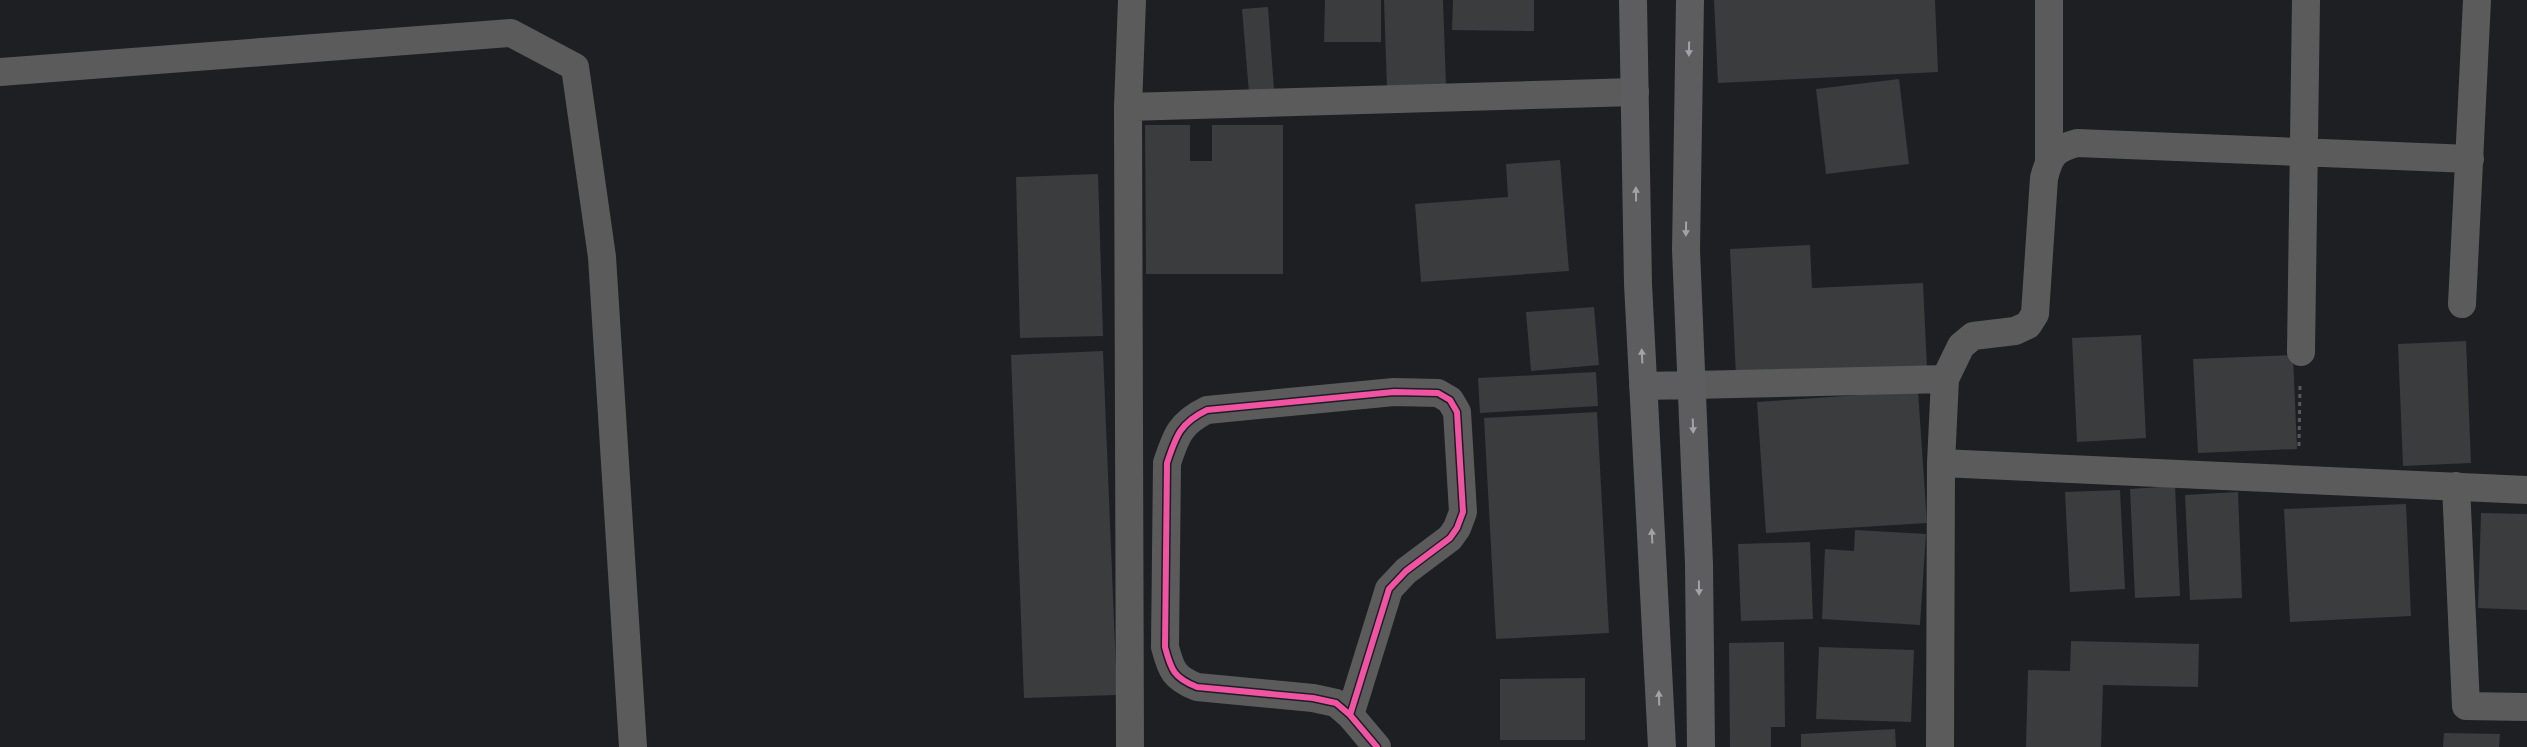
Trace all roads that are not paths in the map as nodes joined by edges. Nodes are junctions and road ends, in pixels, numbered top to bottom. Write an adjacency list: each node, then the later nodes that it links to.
1 (1132, 0): 9 (street)
2 (1633, 0): 8 (main road)
3 (1690, 0): 17 (main road, one-way to 17)
4 (2049, 0): 11 (street)
5 (2306, 0): 10 (street)
6 (2477, 0): 12 (street)
7 (0, 72): 23 (street)
8 (1635, 92): 9 (street); 16 (main road, one-way to 8)
9 (1128, 107): 24 (street)
10 (2305, 152): 11 (street); 12 (street); 14 (street)
11 (2049, 159): 15 (street)
12 (2470, 159): 13 (street)
13 (2462, 304)
14 (2301, 352)
15 (1945, 379): 17 (street); 18 (street)
16 (1643, 386): 17 (main road); 26 (main road, one-way to 16)
17 (1692, 386): 27 (main road, one-way to 27)
18 (1941, 464): 19 (street); 28 (street)
19 (2456, 486): 20 (street); 21 (street)
20 (2527, 490)
21 (2527, 707)
22 (1350, 715): 22 (street); 25 (street)
23 (633, 747)
24 (1130, 747)
25 (1377, 747)
26 (1662, 747)
27 (1701, 747)
28 (1940, 747)

